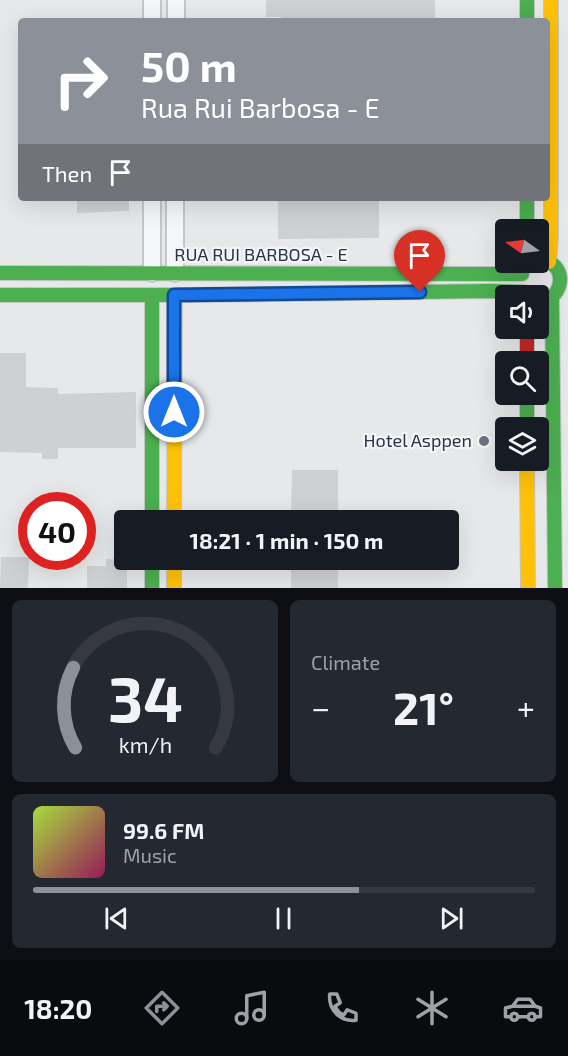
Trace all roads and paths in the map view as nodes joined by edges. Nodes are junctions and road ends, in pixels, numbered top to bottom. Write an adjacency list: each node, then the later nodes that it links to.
1 (152, 0): 5 (street)
2 (176, 0): 6 (street)
3 (527, 0): 7 (street)
4 (551, 0): 8 (street)
5 (152, 18)
6 (176, 18)
7 (527, 18)
8 (550, 50)
9 (550, 168): 14 (street)
10 (152, 201): 18 (street)
11 (175, 201): 19 (street)
12 (527, 201): 13 (street)
13 (527, 219)
14 (549, 239)
15 (495, 265): 19 (street, RUA RUI BARBOSA - E)
16 (549, 265): 20 (street)
17 (0, 273): 18 (street, RUA RUI BARBOSA - E)
18 (152, 273): 19 (street, RUA RUI BARBOSA - E)
19 (175, 273)
20 (564, 274): 25 (street)
21 (495, 292): 24 (street)
22 (0, 295): 23 (street)
23 (152, 295): 24 (street); 27 (street)
24 (174, 295): 28 (street)
25 (554, 296): 34 (street)
26 (527, 471): 33 (street)
27 (152, 510)
28 (174, 510)
29 (152, 570): 31 (street)
30 (174, 570): 32 (street)
31 (152, 588)
32 (174, 588)
33 (528, 588)
34 (555, 588)

